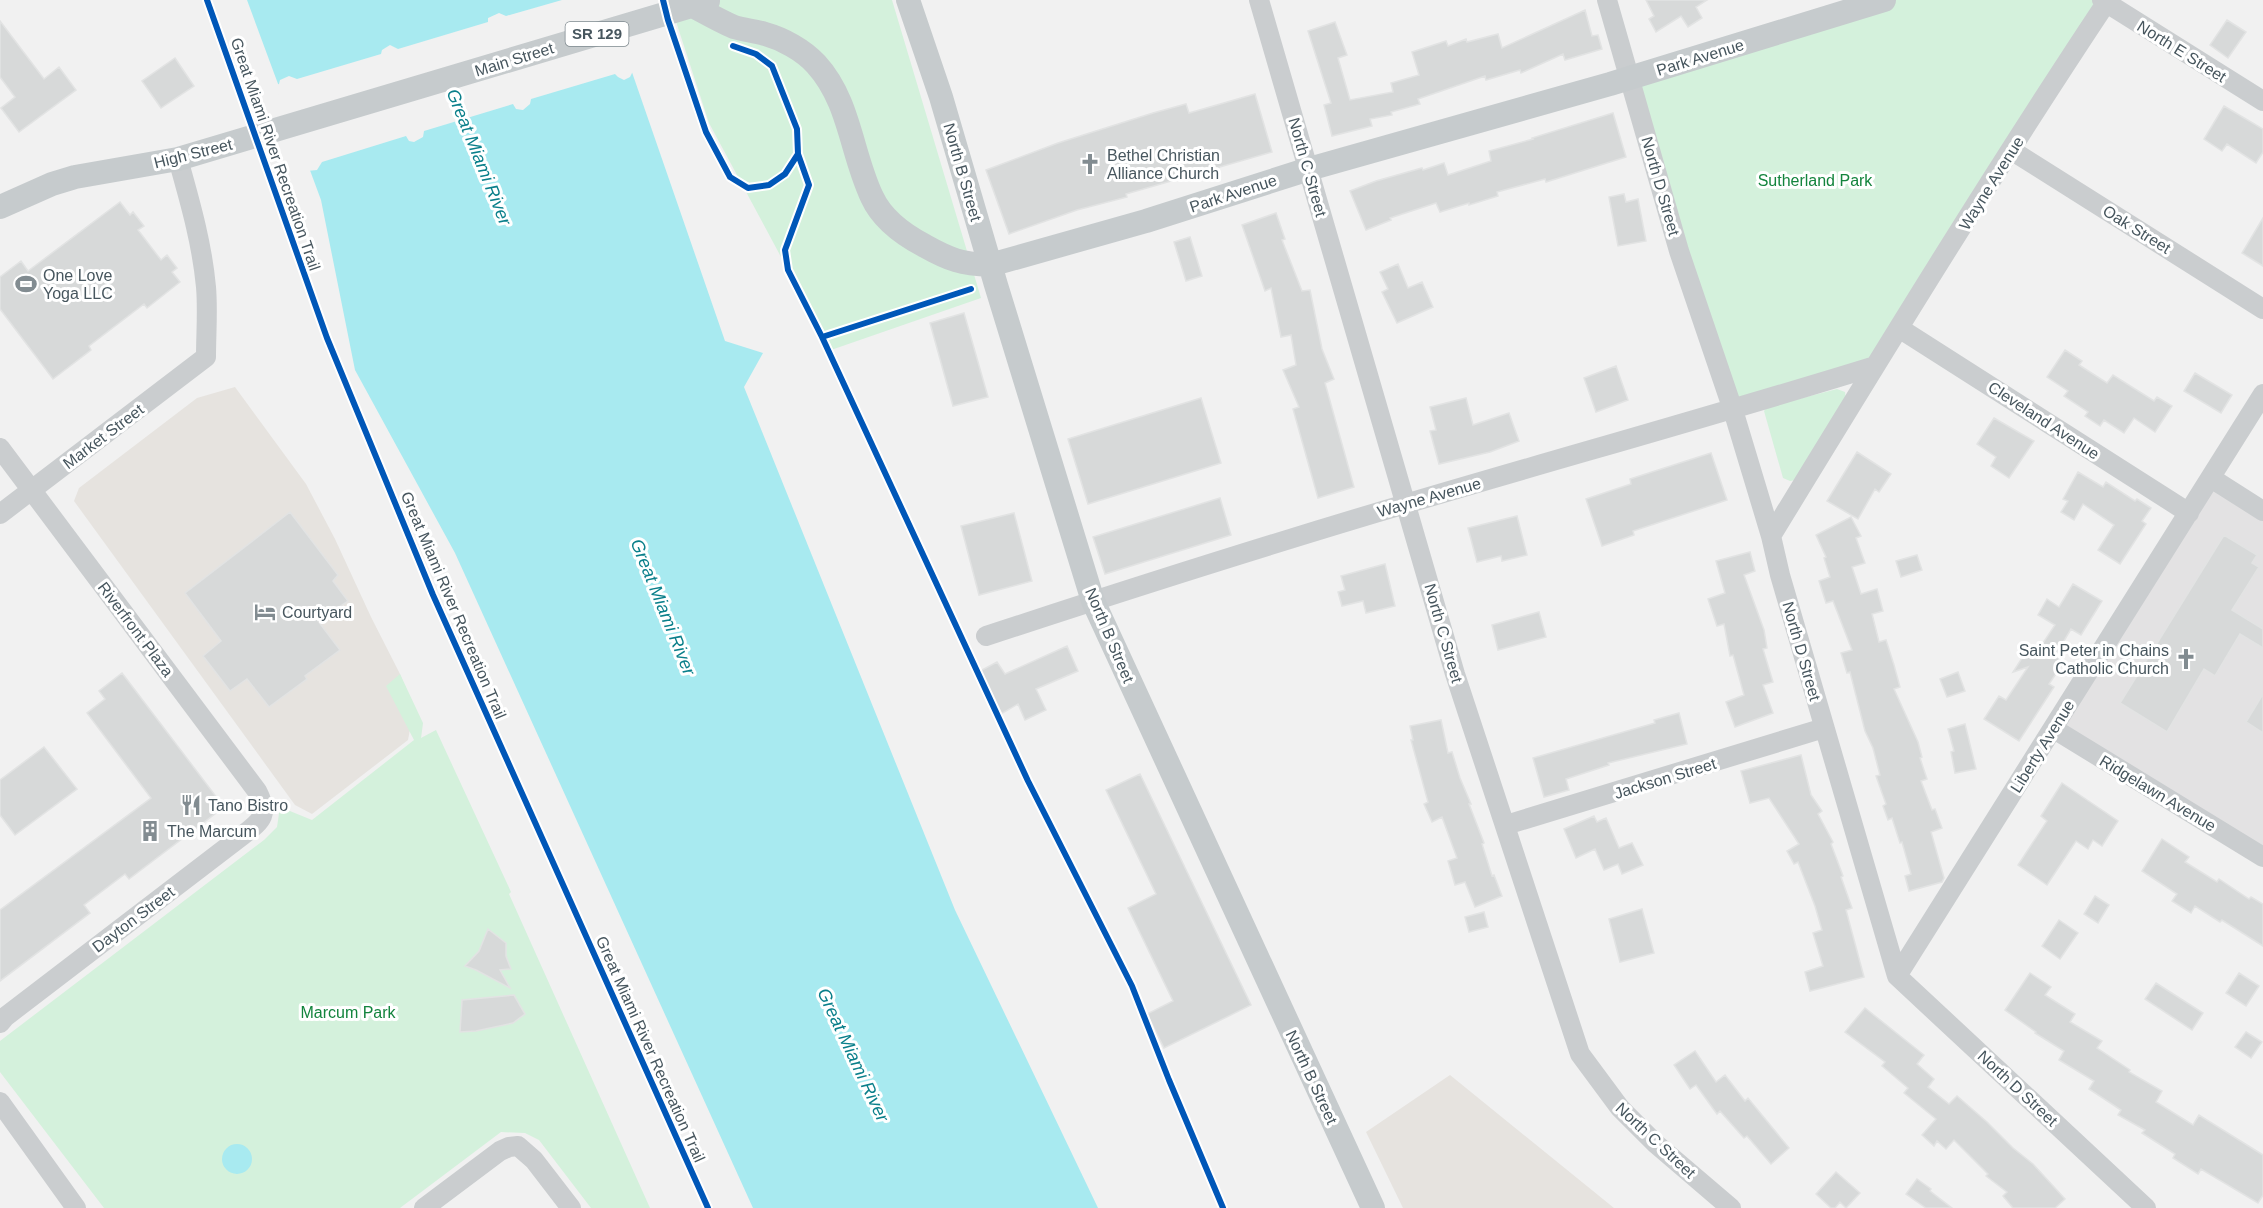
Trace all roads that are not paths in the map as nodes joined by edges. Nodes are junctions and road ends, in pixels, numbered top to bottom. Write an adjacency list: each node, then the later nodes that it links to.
1 (908, 0): 14 (main road, North B Street)
2 (1259, 0): 12 (street, North C Street)
3 (1607, 0): 8 (street, North D Street)
4 (1884, 0): 8 (main road, Park Avenue)
5 (2105, 1): 9 (street, North E Street); 10 (street, Wayne Avenue)
6 (694, 4): 7 (main road, Main Street / SR 129); 14 (main road, Park Avenue)
7 (455, 77): 11 (main road, High Street / SR 129)
8 (1631, 78): 12 (main road, Park Avenue); 19 (street, North D Street)
9 (2263, 101)
10 (2011, 150): 15 (street, Oak Street); 16 (street, Wayne Avenue)
11 (178, 159): 13 (main road, High Street / SR 129); 22 (street, Market Street)
12 (1309, 169): 14 (main road, Park Avenue); 23 (street, North C Street)
13 (0, 207)
14 (990, 265): 28 (main road, North B Street)
15 (2263, 309)
16 (1899, 328): 17 (street, Wayne Avenue); 25 (street, Cleveland Avenue)
17 (1875, 366): 19 (street, Wayne Avenue); 27 (street, Wayne Avenue)
18 (2263, 394): 21 (street, Liberty Avenue)
19 (1733, 410): 23 (street, Wayne Avenue); 27 (street, North D Street)
20 (0, 448): 22 (street, Riverfront Plaza)
21 (2211, 478): 24 (street); 25 (street, Liberty Avenue)
22 (32, 490): 26 (street, Market Street); 32 (street, Riverfront Plaza)
23 (1407, 503): 28 (street, Wayne Avenue); 33 (street, North C Street)
24 (2263, 511)
25 (2189, 513): 31 (street, Liberty Avenue)
26 (0, 514)
27 (1771, 536): 30 (street, North D Street)
28 (1093, 601): 29 (street, Wayne Avenue); 41 (main road, North B Street)
29 (986, 636)
30 (1824, 729): 33 (street, Jackson Street); 35 (street, North D Street)
31 (2054, 729): 34 (street, Ridgelawn Avenue); 35 (street, Liberty Avenue)
32 (264, 814): 36 (street, Dayton Street)
33 (1506, 825): 42 (street, North C Street)
34 (2263, 857)
35 (1897, 976): 43 (street, North D Street)
36 (0, 1023)
37 (0, 1102): 38 (street)
38 (76, 1208)
39 (424, 1208): 40 (street)
40 (571, 1208)
41 (1373, 1208)
42 (1731, 1208)
43 (2146, 1208)

